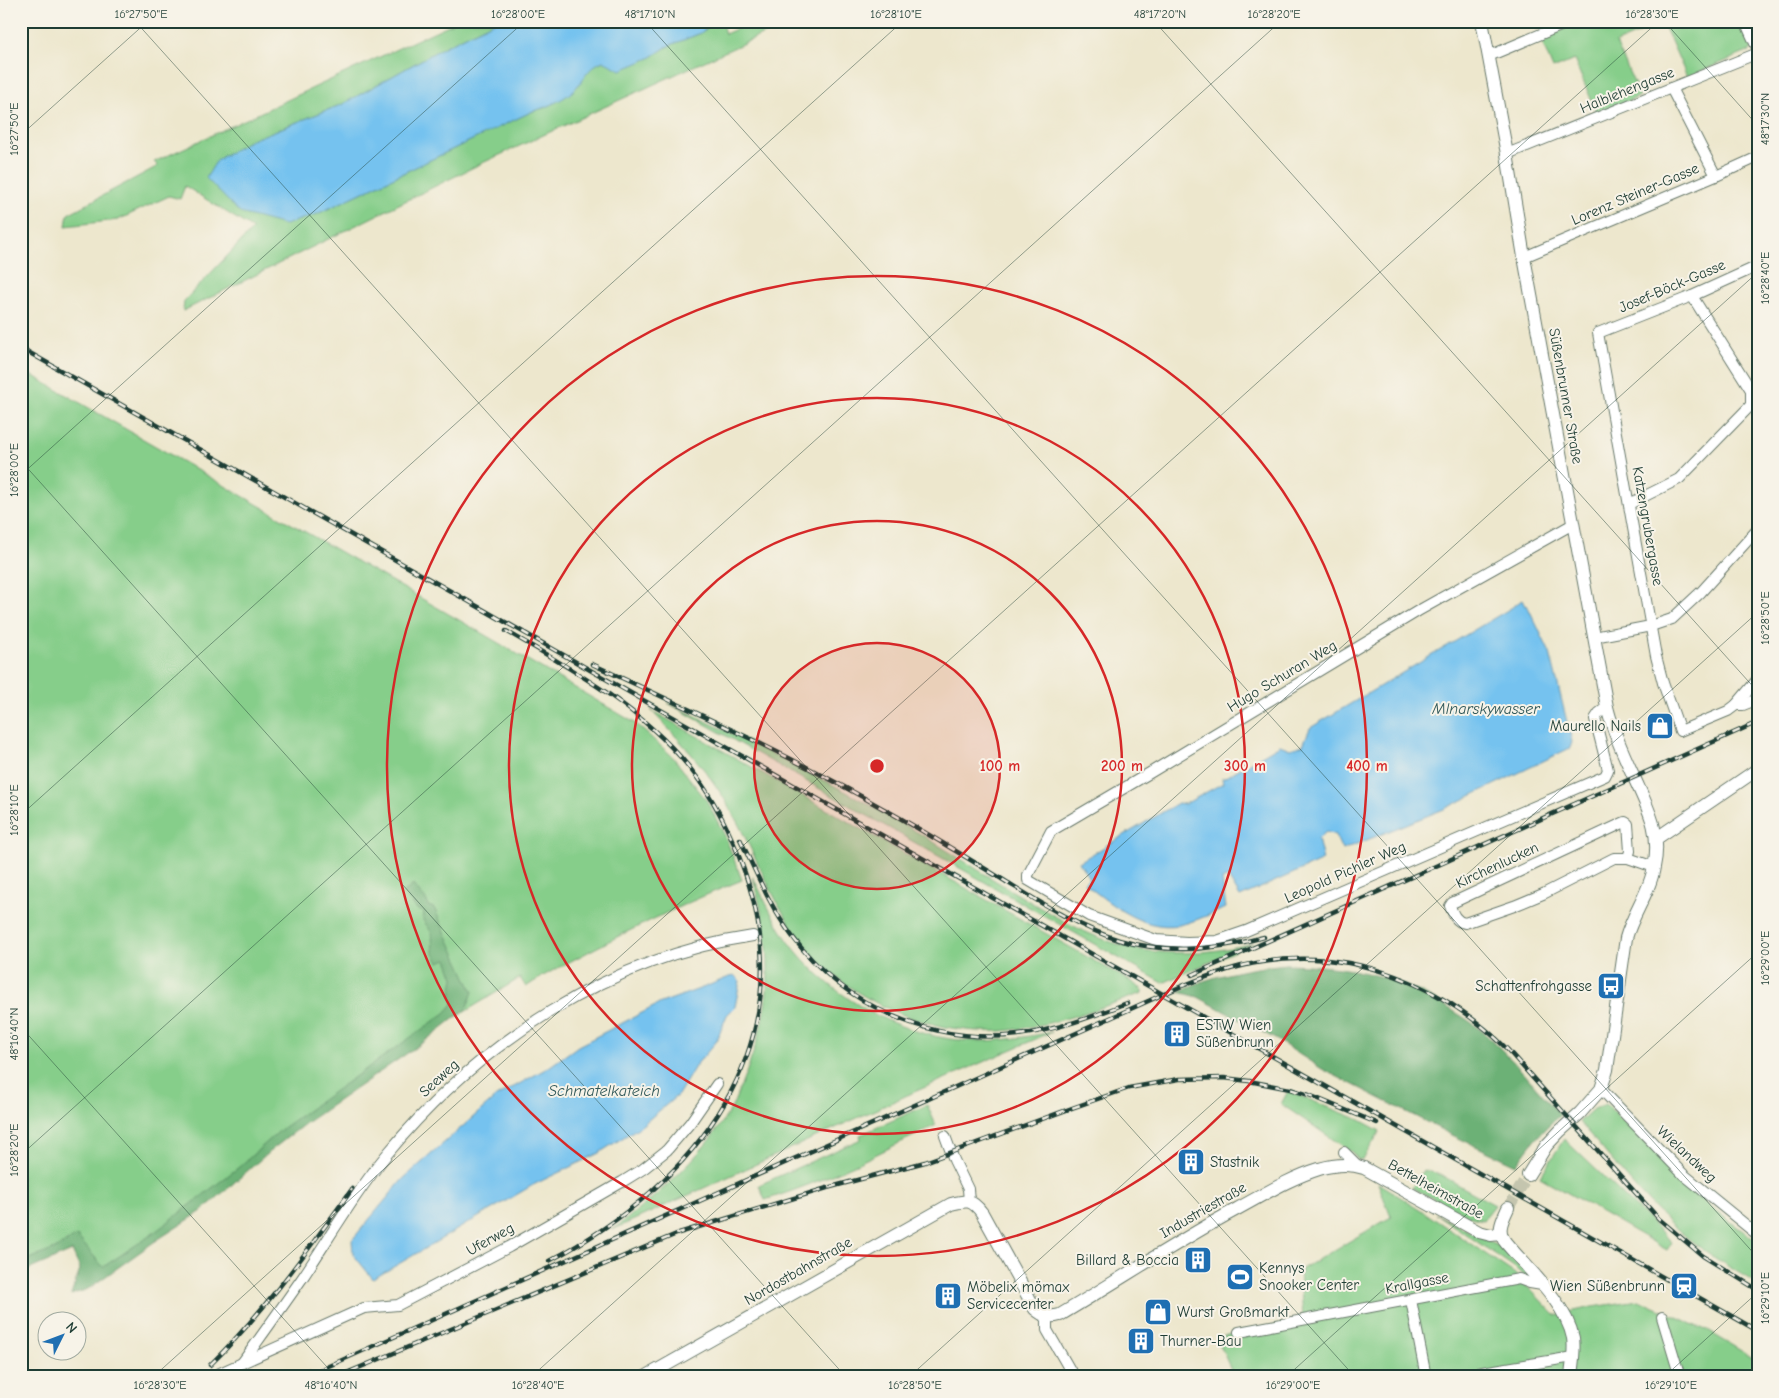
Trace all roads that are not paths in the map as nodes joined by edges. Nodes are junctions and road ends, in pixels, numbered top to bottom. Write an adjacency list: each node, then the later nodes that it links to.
1 (1482, 21): 5 (street, Süßenbrunner Straße)
2 (1572, 21): 5 (street)
3 (1745, 21): 4 (street)
4 (1758, 51): 6 (street, Halblehengasse)
5 (1489, 56): 7 (street, Süßenbrunner Straße)
6 (1671, 88): 7 (street, Halblehengasse); 9 (street)
7 (1507, 154): 10 (street, Süßenbrunner Straße)
8 (1758, 157): 9 (street, Lorenz Steiner-Gasse)
9 (1716, 176): 10 (street, Lorenz Steiner-Gasse)
10 (1524, 257): 15 (street, Süßenbrunner Straße)
11 (1758, 266): 12 (street, Josef-Böck-Gasse)
12 (1692, 296): 13 (street, Josef-Böck-Gasse); 14 (street)
13 (1598, 333): 14 (street, Katzengrubergasse)
14 (1629, 504): 17 (street, Katzengrubergasse)
15 (1573, 524): 18 (street, Süßenbrunner Straße); 27 (street, Hugo Schuran Weg)
16 (1758, 529): 17 (street)
17 (1651, 626): 18 (street); 21 (street, Katzengrubergasse)
18 (1594, 637): 22 (street, Süßenbrunner Straße)
19 (1758, 679): 21 (street)
20 (1758, 700): 21 (street)
21 (1736, 705)
22 (1607, 707): 24 (street, Süßenbrunner Straße); 27 (street, Leopold Pichler Weg)
23 (1758, 769): 24 (street)
24 (1657, 838): 26 (street)
25 (1628, 858): 25 (street, Kirchenlucken); 26 (street, Kirchenlucken)
26 (1654, 867): 30 (street)
27 (1028, 875)
28 (753, 936): 45 (street, Seeweg)
29 (717, 1084): 45 (street, Uferweg)
30 (1601, 1089): 34 (street); 38 (street, Wielandweg)
31 (946, 1136): 35 (street)
32 (1344, 1152): 33 (street)
33 (1358, 1166): 37 (street, Bettelheimstraße); 41 (street, Industriestraße)
34 (1528, 1175)
35 (970, 1201): 41 (street); 48 (street, Nordostbahnstraße)
36 (1508, 1208): 37 (street, Bettelheimstraße)
37 (1500, 1234): 39 (street)
38 (1758, 1235)
39 (1542, 1285): 40 (street, Krallgasse); 44 (street)
40 (1411, 1300): 43 (street, Krallgasse); 50 (street)
41 (1047, 1316): 49 (street)
42 (1662, 1317): 53 (street)
43 (1239, 1332)
44 (1573, 1357): 51 (street); 52 (street)
45 (242, 1363): 47 (street, Uferweg)
46 (1758, 1375): 54 (street)
47 (211, 1377)
48 (645, 1377)
49 (1074, 1377)
50 (1426, 1377)
51 (1452, 1377)
52 (1571, 1377)
53 (1680, 1377)
54 (1750, 1377)

